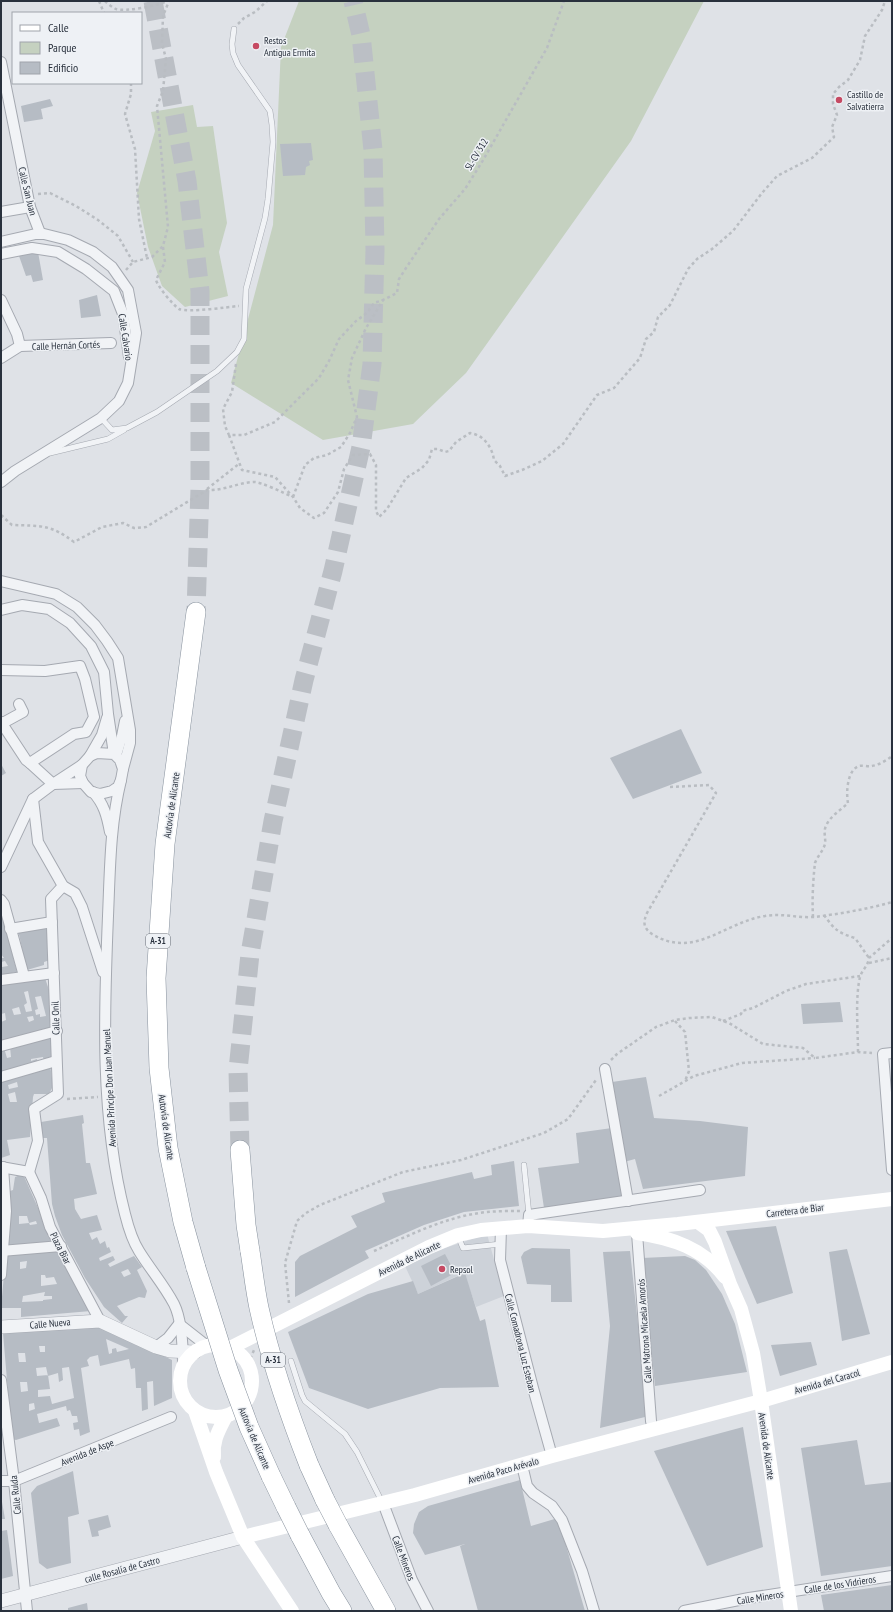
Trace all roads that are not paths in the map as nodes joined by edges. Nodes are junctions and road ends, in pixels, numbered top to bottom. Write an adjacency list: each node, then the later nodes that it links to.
1 (234, 30): 15 (lane)
2 (1, 62): 3 (street, Calle San Juan)
3 (3, 83): 4 (street, Calle San Juan)
4 (30, 207): 5 (street); 6 (street, Calle San Juan)
5 (1, 212)
6 (40, 233): 7 (street); 13 (street)
7 (1, 242)
8 (1, 254): 13 (street, Calle Calvario)
9 (1, 300): 11 (street)
10 (111, 343): 11 (street, Calle Hernán Cortés)
11 (20, 346): 12 (street, Calle Hernán Cortés)
12 (1, 358)
13 (130, 367): 14 (street)
14 (100, 418): 15 (lane); 16 (street)
15 (127, 428): 16 (lane)
16 (41, 455): 17 (street)
17 (1, 482)
18 (1, 581): 23 (street)
19 (1, 610): 24 (street)
20 (196, 612): 101 (highway, Autovía de Alicante / A-31, bridge)
21 (1, 670): 28 (street)
22 (19, 704): 25 (street)
23 (126, 711): 26 (street); 30 (street)
24 (108, 714): 26 (street); 27 (street)
25 (1, 723): 28 (street)
26 (115, 755): 27 (street); 30 (street)
27 (90, 756): 29 (street)
28 (30, 763): 32 (street)
29 (82, 765): 32 (street); 33 (street)
30 (123, 769): 31 (street)
31 (121, 780): 34 (street); 36 (street, Avenida Príncipe Don Juan Manuel)
32 (52, 784): 33 (street); 35 (street)
33 (82, 784): 34 (street)
34 (93, 792): 36 (street, Avenida Príncipe Don Juan Manuel)
35 (33, 799): 37 (street); 38 (street)
36 (112, 837): 44 (street, Avenida Príncipe Don Juan Manuel)
37 (1, 867)
38 (63, 886): 40 (street, Calle Onil); 44 (street)
39 (1, 900): 41 (street)
40 (52, 922): 41 (street); 42 (street, Calle Onil)
41 (10, 929): 43 (street)
42 (54, 973): 43 (street); 46 (street, Calle Onil)
43 (24, 976): 45 (street)
44 (105, 978): 75 (street, Avenida Príncipe Don Juan Manuel)
45 (1, 980)
46 (57, 1031): 47 (street); 49 (street, Calle Onil)
47 (1, 1046)
48 (887, 1054): 55 (street)
49 (56, 1061): 51 (street); 56 (street, Calle Onil)
50 (604, 1069): 59 (street)
51 (1, 1078)
52 (240, 1150): 102 (highway, A-31, bridge)
53 (524, 1165): 61 (lane)
54 (2, 1167): 56 (street); 70 (street)
55 (892, 1170)
56 (29, 1172): 69 (street, Plaza Biar)
57 (700, 1190): 59 (street)
58 (892, 1198): 60 (main road, Carretera de Biar)
59 (628, 1200): 61 (street)
60 (727, 1218): 62 (main road, Carretera de Biar); 67 (main road)
61 (529, 1221): 63 (main road, Avenida de Alicante); 64 (main road, Avenida de Alicante)
62 (698, 1222): 64 (main road, Avenida de Alicante); 67 (main road, Avenida de Alicante); 71 (main road, Avenida de Alicante)
63 (501, 1228): 66 (main road, Avenida de Alicante); 68 (street, Calle Comadrona Luz Esteban)
64 (603, 1231): 65 (main road, Avenida de Alicante)
65 (637, 1233): 71 (main road, Avenida de Alicante); 87 (street, Calle Matrona Micaela Amorós)
66 (458, 1235): 68 (lane); 78 (main road, Avenida de Alicante)
67 (715, 1242): 73 (main road, Avenida de Alicante)
68 (500, 1244): 88 (street, Calle Comadrona Luz Esteban)
69 (61, 1246): 70 (street); 74 (street, Plaza Biar)
70 (2, 1251): 72 (street)
71 (699, 1252): 73 (main road, Avenida de Alicante)
72 (1, 1276)
73 (730, 1284): 83 (main road, Avenida de Alicante)
74 (100, 1321): 76 (street, Calle Nueva); 77 (street)
75 (179, 1324): 77 (street); 79 (street); 79 (street, Avenida Príncipe Don Juan Manuel)
76 (1, 1327)
77 (156, 1347): 79 (street)
78 (230, 1348): 79 (main road); 85 (main road)
79 (195, 1350): 84 (main road)
80 (291, 1361): 93 (lane)
81 (892, 1362): 83 (main road, Avenida del Caracol)
82 (1, 1380): 92 (street, Calle Rulda)
83 (761, 1400): 87 (main road, Avenida Paco Arévalo); 96 (main road, Avenida de Alicante)
84 (195, 1411): 85 (main road); 90 (main road)
85 (226, 1416): 90 (main road)
86 (171, 1417): 92 (street, Avenida de Aspe)
87 (653, 1429): 88 (main road, Avenida Paco Arévalo)
88 (552, 1456): 89 (main road, Avenida Paco Arévalo)
89 (522, 1465): 93 (main road, Avenida Paco Arévalo); 104 (street)
90 (216, 1472): 94 (main road)
91 (1, 1481): 92 (street, Avenida de Aspe)
92 (14, 1481): 97 (street, Calle Rulda)
93 (383, 1503): 94 (main road, Avenida Paco Arévalo); 103 (street, Calle Mineros)
94 (244, 1537): 97 (street, calle Rosalía de Castro); 100 (main road)
95 (892, 1576): 96 (street, Calle de los Vidrieros)
96 (788, 1592): 105 (street, Calle Mineros); 106 (main road, Avenida de Alicante)
97 (26, 1595): 98 (street, calle Rosalía de Castro); 99 (street, Calle Rulda)
98 (1, 1601)
99 (27, 1611)
100 (292, 1611)
101 (342, 1611)
102 (386, 1611)
103 (428, 1611)
104 (594, 1611)
105 (684, 1611)
106 (791, 1611)

